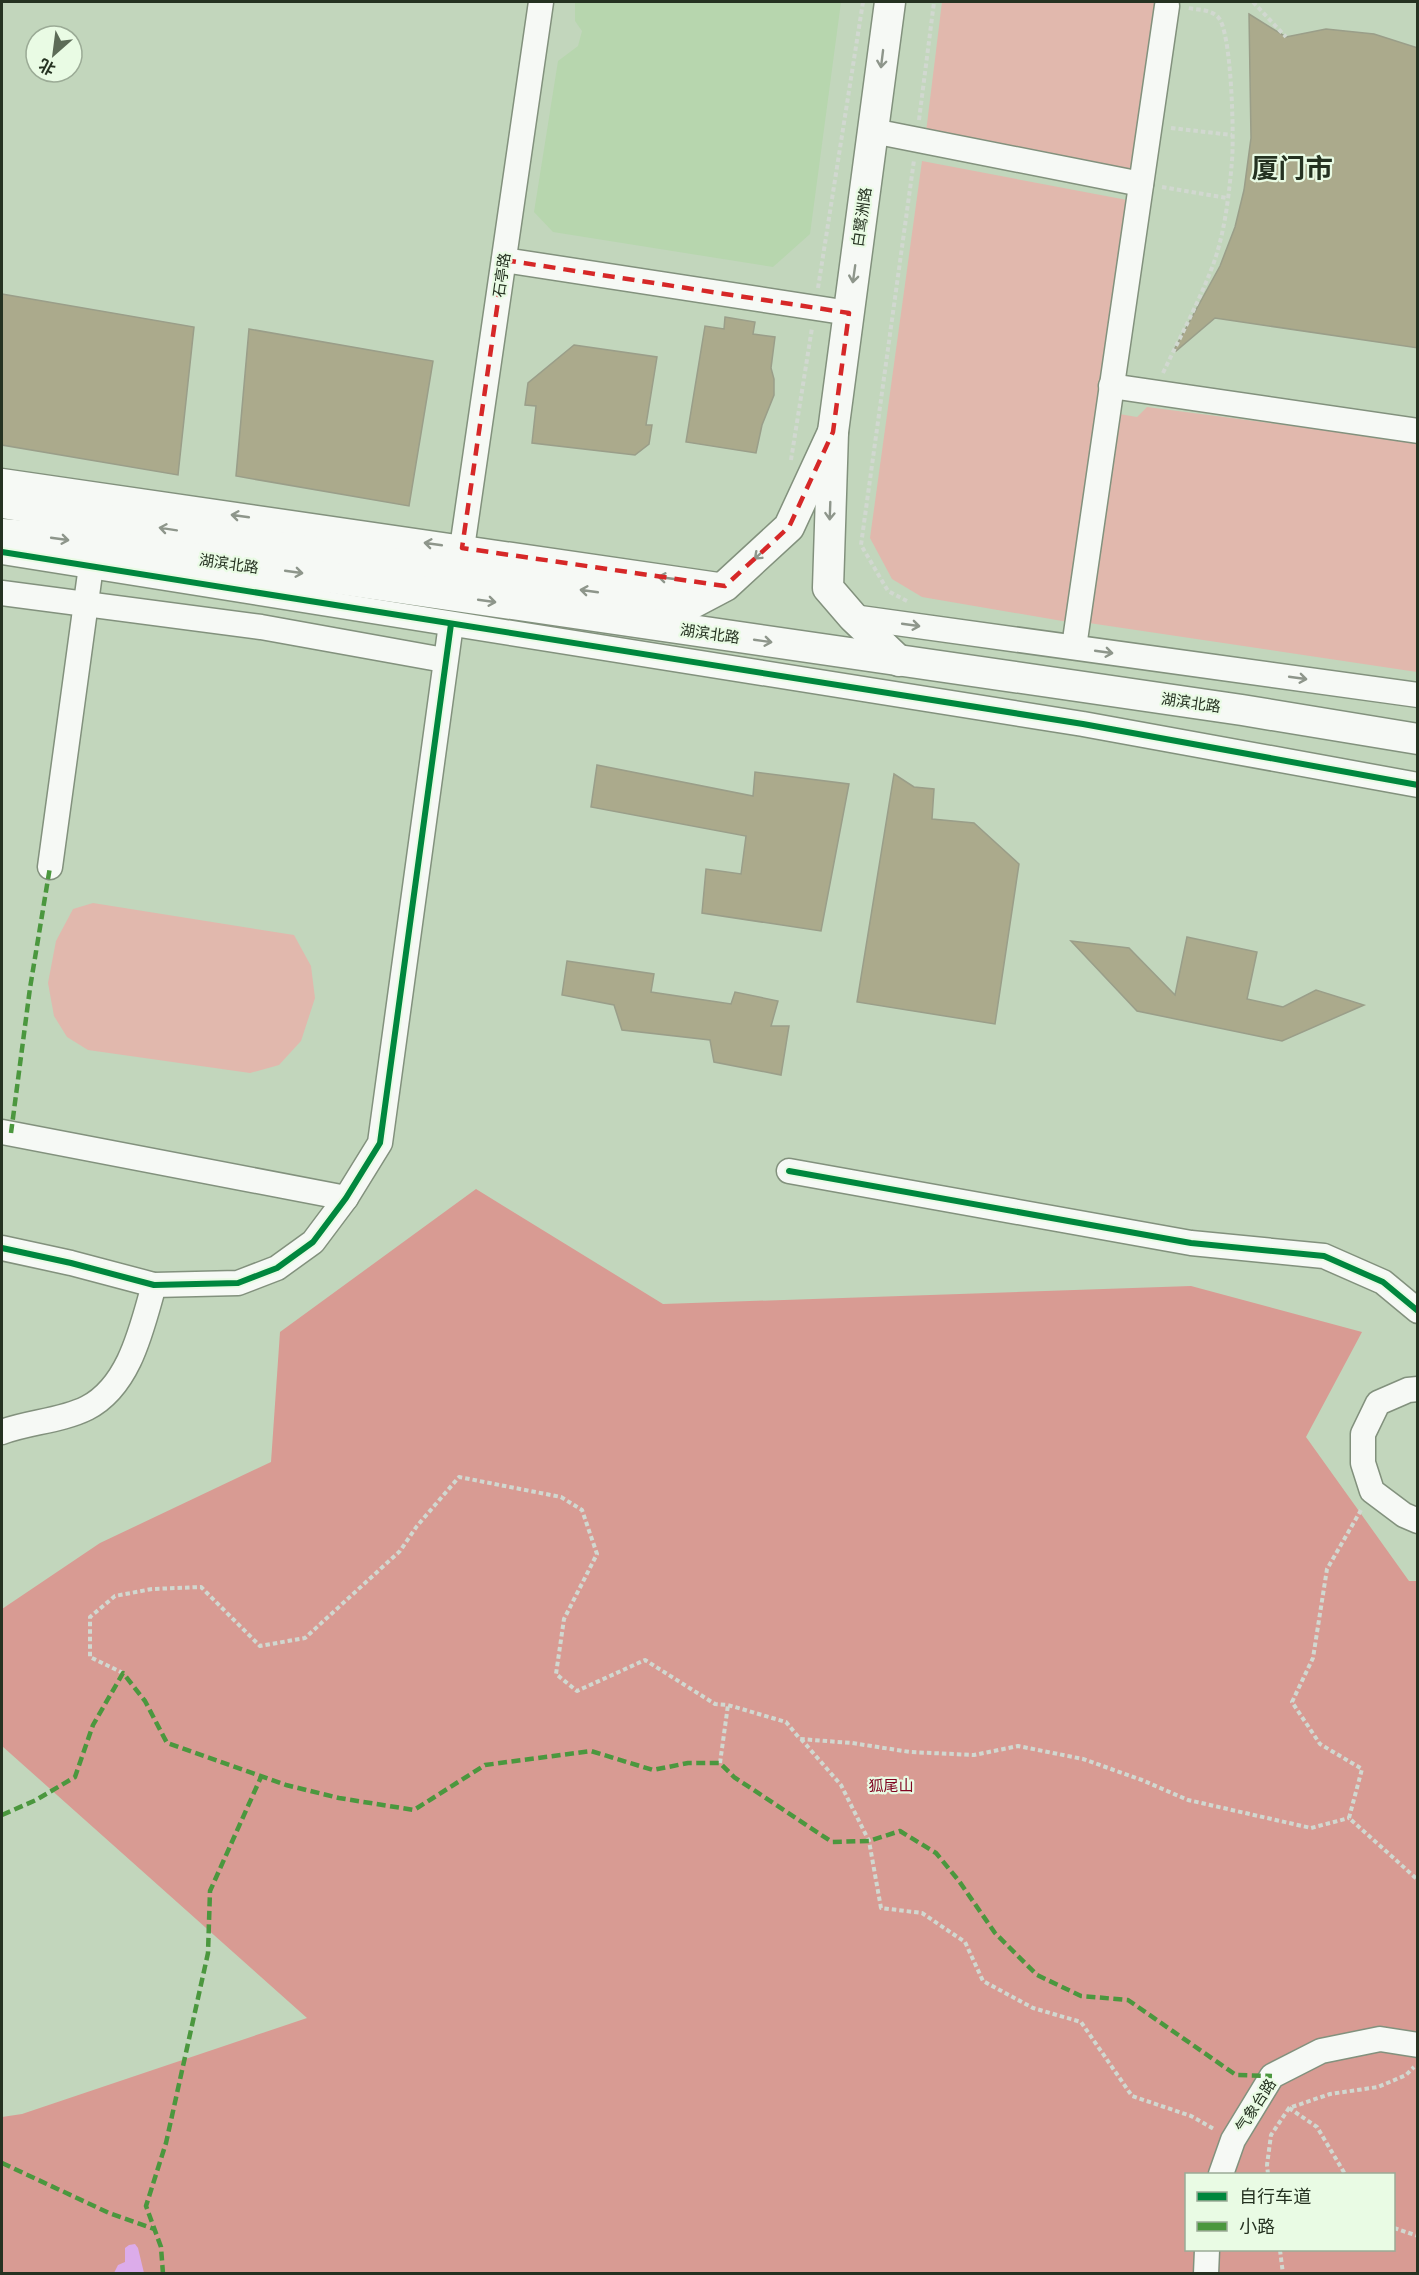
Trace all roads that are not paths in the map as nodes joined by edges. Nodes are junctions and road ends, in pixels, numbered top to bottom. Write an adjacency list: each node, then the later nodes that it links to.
1 (541, 2): 6 (street, 石亭路)
2 (890, 2): 4 (main road, 白鹭洲路, one-way to 4)
3 (1167, 6): 5 (street)
4 (873, 131): 5 (street); 7 (main road, 白鹭洲路, one-way to 7)
5 (1141, 184): 8 (street)
6 (504, 260): 7 (street); 14 (street, 石亭路)
7 (849, 312): 10 (main road, 白鹭洲路)
8 (1111, 386): 9 (street); 23 (street)
9 (1418, 431)
10 (832, 432): 17 (main road, 白鹭洲路, one-way to 17); 21 (main road, 白鹭洲路, one-way to 21)
11 (2, 481): 14 (street, one-way to 11)
12 (2, 503): 20 (main road, 湖滨北路, one-way to 12)
13 (2, 534): 25 (main road, 湖滨北路, one-way to 25)
14 (462, 548): 17 (street, one-way to 14)
15 (2, 552): 16 (street)
16 (91, 566): 19 (street); 22 (street)
17 (725, 586): 20 (main road, 白鹭洲路)
18 (2, 592): 19 (street)
19 (86, 604): 24 (street); 29 (street)
20 (689, 605)
21 (853, 617): 23 (street, one-way to 23); 25 (main road, 白鹭洲路)
22 (451, 624): 24 (street); 28 (street)
23 (1074, 648): 26 (street, one-way to 26)
24 (444, 660): 32 (street)
25 (899, 661): 27 (main road, 湖滨北路)
26 (1418, 695)
27 (1418, 739)
28 (1418, 785)
29 (50, 867)
30 (2, 1132): 32 (street)
31 (789, 1172): 35 (street)
32 (346, 1198): 34 (street)
33 (2, 1249): 34 (street)
34 (154, 1285): 37 (street)
35 (1418, 1311)
36 (1418, 1389): 38 (street)
37 (2, 1432)
38 (1418, 1521)
39 (1418, 2045): 40 (street, 气象台路)
40 (1222, 2173)
41 (1208, 2251): 42 (street)
42 (1206, 2274)

